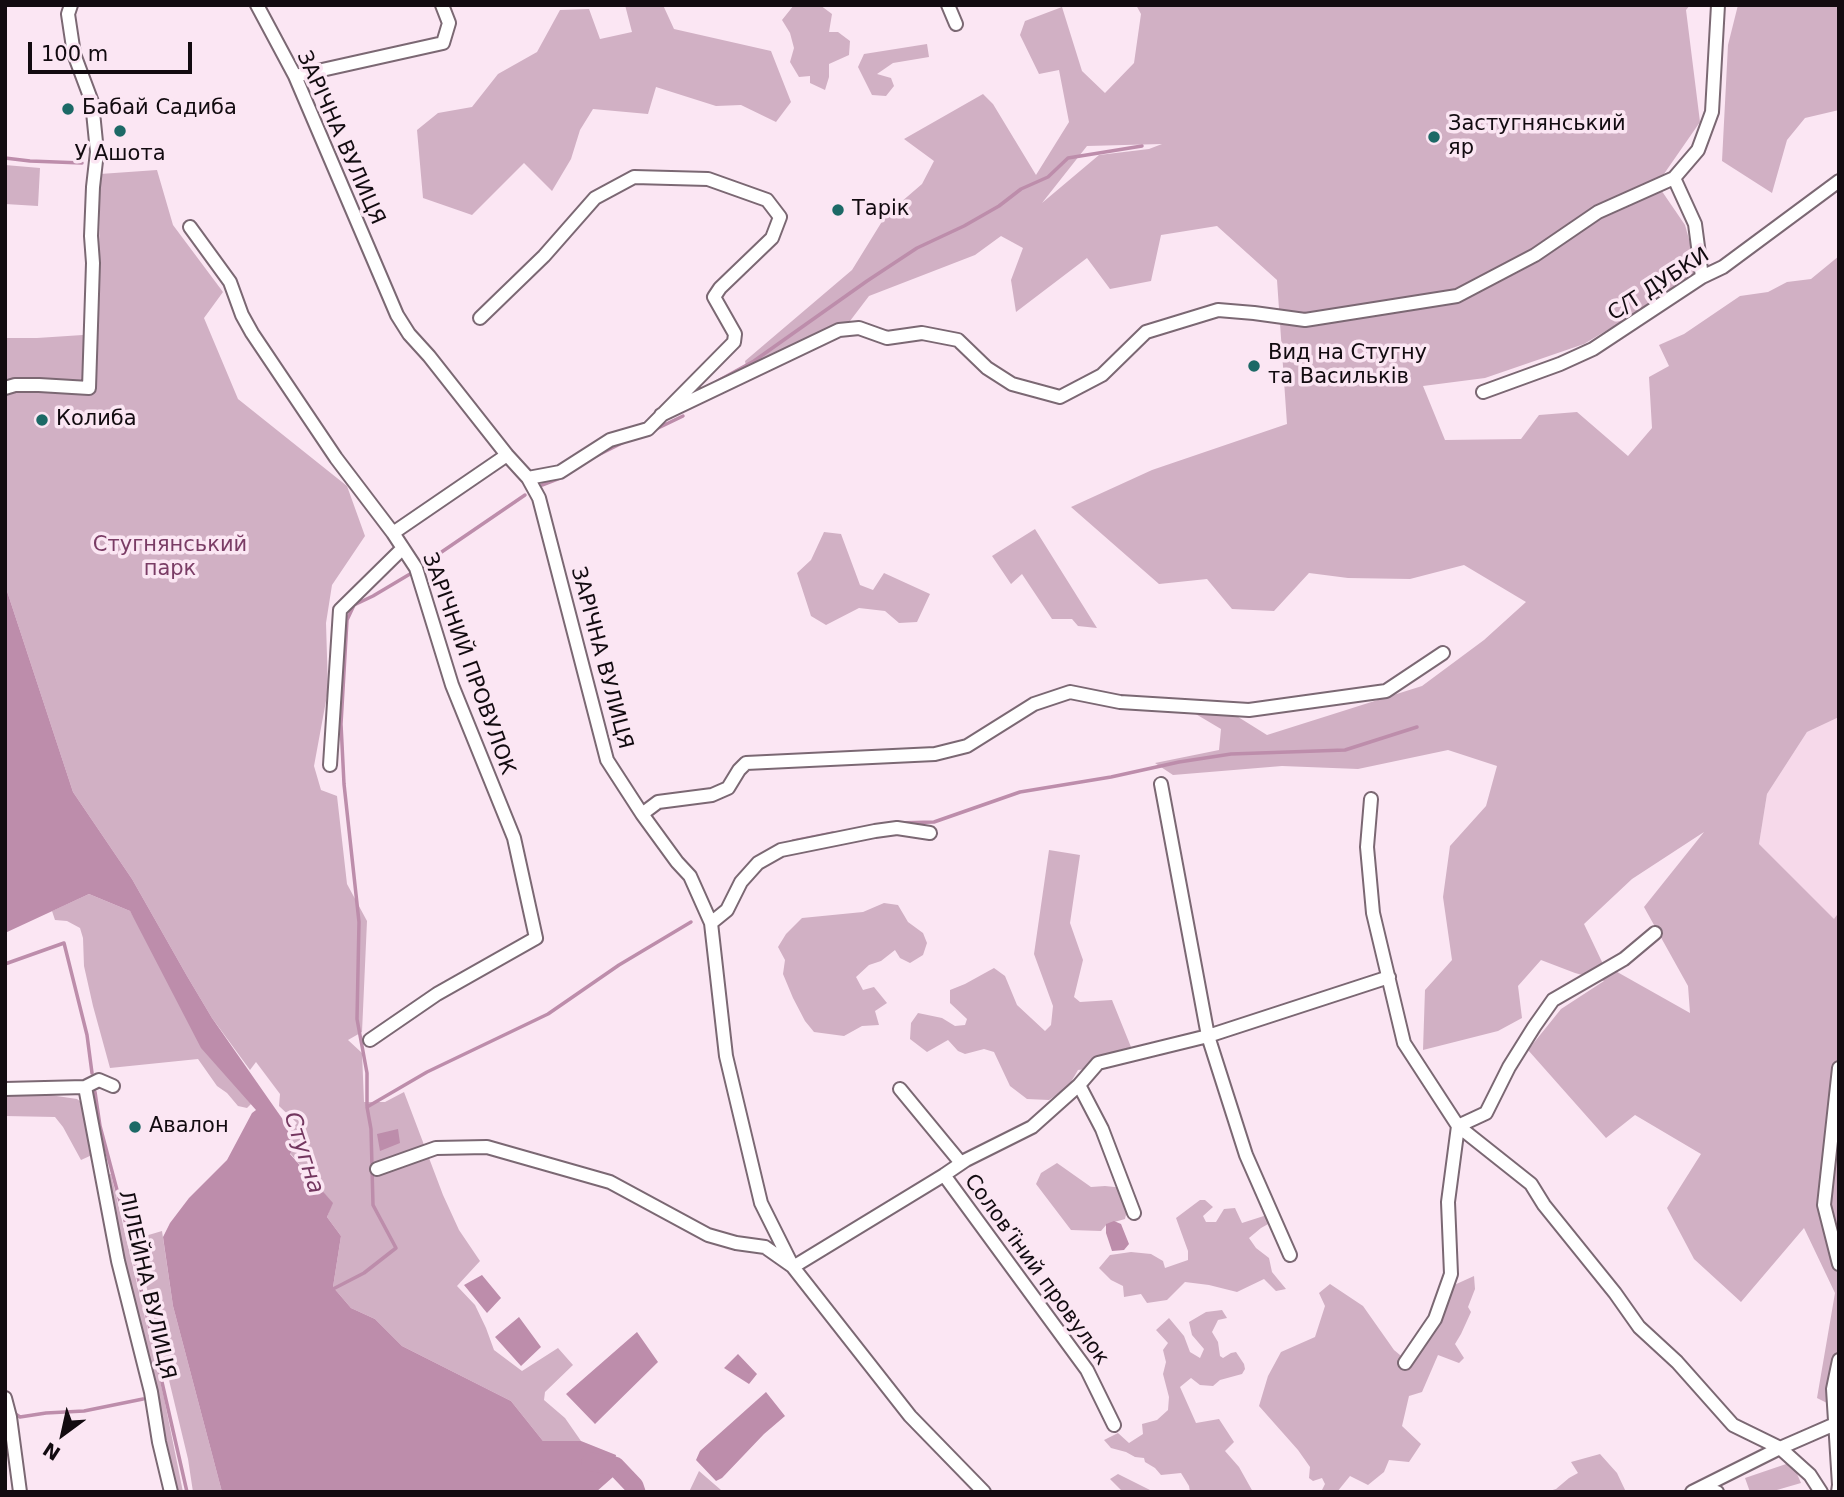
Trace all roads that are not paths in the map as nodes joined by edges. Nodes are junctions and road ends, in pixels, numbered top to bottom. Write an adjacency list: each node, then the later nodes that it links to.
1 (71, 5): 13 (street)
2 (257, 5): 7 (street, ЗАРІЧНА ВУЛИЦЯ)
3 (442, 5): 7 (street)
4 (948, 5): 6 (street)
5 (1718, 5): 8 (street)
6 (956, 24)
7 (295, 76): 16 (street, ЗАРІЧНА ВУЛИЦЯ)
8 (1674, 178): 11 (street); 15 (street)
9 (1839, 181): 11 (street, С/Т ДУБКИ)
10 (190, 228): 18 (street, ЗАРІЧНИЙ ПРОВУЛОК)
11 (1702, 277): 14 (street, С/Т ДУБКИ)
12 (480, 318): 15 (street)
13 (5, 388)
14 (1483, 392)
15 (661, 415): 17 (street)
16 (507, 455): 17 (street, ЗАРІЧНА ВУЛИЦЯ); 18 (street)
17 (528, 478): 24 (street, ЗАРІЧНА ВУЛИЦЯ)
18 (393, 533): 19 (street, ЗАРІЧНИЙ ПРОВУЛОК)
19 (403, 548): 21 (street); 30 (street, ЗАРІЧНИЙ ПРОВУЛОК)
20 (1443, 653): 24 (street)
21 (330, 765)
22 (1161, 784): 29 (street)
23 (1371, 800): 28 (street)
24 (642, 814): 26 (street, ЗАРІЧНА ВУЛИЦЯ)
25 (930, 834): 26 (street)
26 (711, 923): 44 (street, ЗАРІЧНА ВУЛИЦЯ)
27 (1655, 933): 37 (street)
28 (1389, 977): 29 (street); 37 (street)
29 (1208, 1036): 32 (street); 42 (street)
30 (370, 1040)
31 (1839, 1068): 43 (street)
32 (1079, 1085): 38 (street); 41 (street)
33 (113, 1086): 34 (street)
34 (85, 1087): 35 (street); 53 (street, ЛІЛЕЙНА ВУЛИЦЯ)
35 (5, 1089)
36 (900, 1089): 38 (street)
37 (1458, 1126): 46 (street); 50 (street)
38 (961, 1163): 40 (street)
39 (377, 1169): 44 (street)
40 (944, 1175): 44 (street); 49 (street, Соловʼїний провулок)
41 (1135, 1213)
42 (1290, 1255)
43 (1839, 1264)
44 (793, 1267): 54 (street)
45 (1839, 1360): 48 (street)
46 (1405, 1363)
47 (5, 1398): 52 (street)
48 (1835, 1424): 50 (street); 57 (street)
49 (1114, 1425)
50 (1780, 1448): 51 (street); 56 (street)
51 (1696, 1490): 55 (street)
52 (20, 1492)
53 (171, 1492)
54 (984, 1492)
55 (1717, 1492)
56 (1821, 1492)
57 (1838, 1492)

